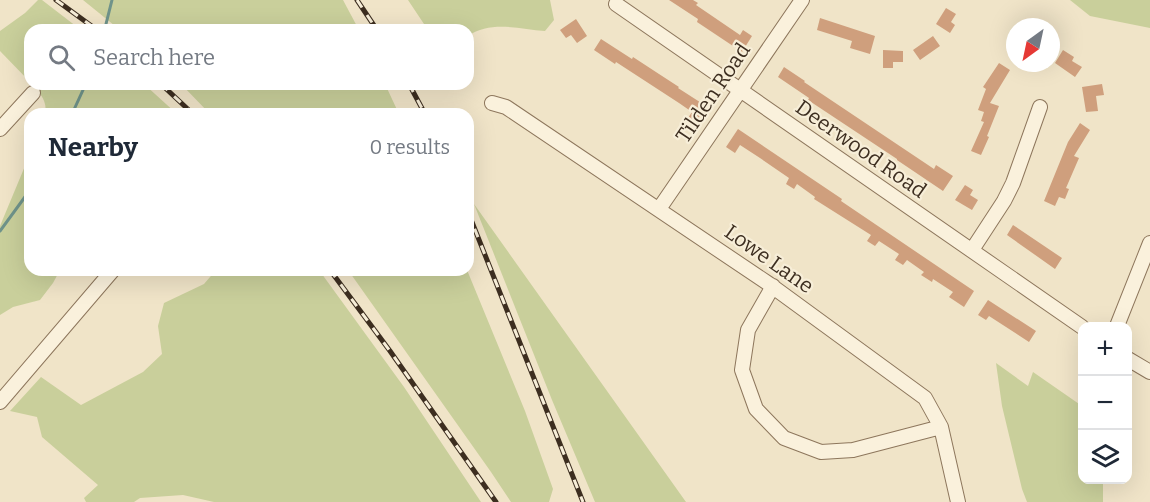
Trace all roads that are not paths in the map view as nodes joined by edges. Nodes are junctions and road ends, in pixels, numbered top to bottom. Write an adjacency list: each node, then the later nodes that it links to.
1 (802, 0): 3 (street, Tilden Road)
2 (616, 4): 3 (street, Deerwood Road)
3 (740, 91): 8 (street, Tilden Road); 10 (street, Deerwood Road)
4 (33, 93): 7 (street)
5 (492, 103): 8 (street, Lowe Lane)
6 (1040, 107): 10 (street)
7 (0, 129)
8 (659, 209): 12 (street, Lowe Lane)
9 (1150, 243): 13 (street)
10 (972, 250): 14 (street, Deerwood Road)
11 (109, 276): 17 (street)
12 (773, 286): 18 (street, Lowe Lane); 18 (street)
13 (1119, 322)
14 (1078, 324)
15 (1132, 361): 16 (street)
16 (1150, 372)
17 (0, 402)
18 (941, 427): 19 (street, Lowe Lane)
19 (958, 502)

